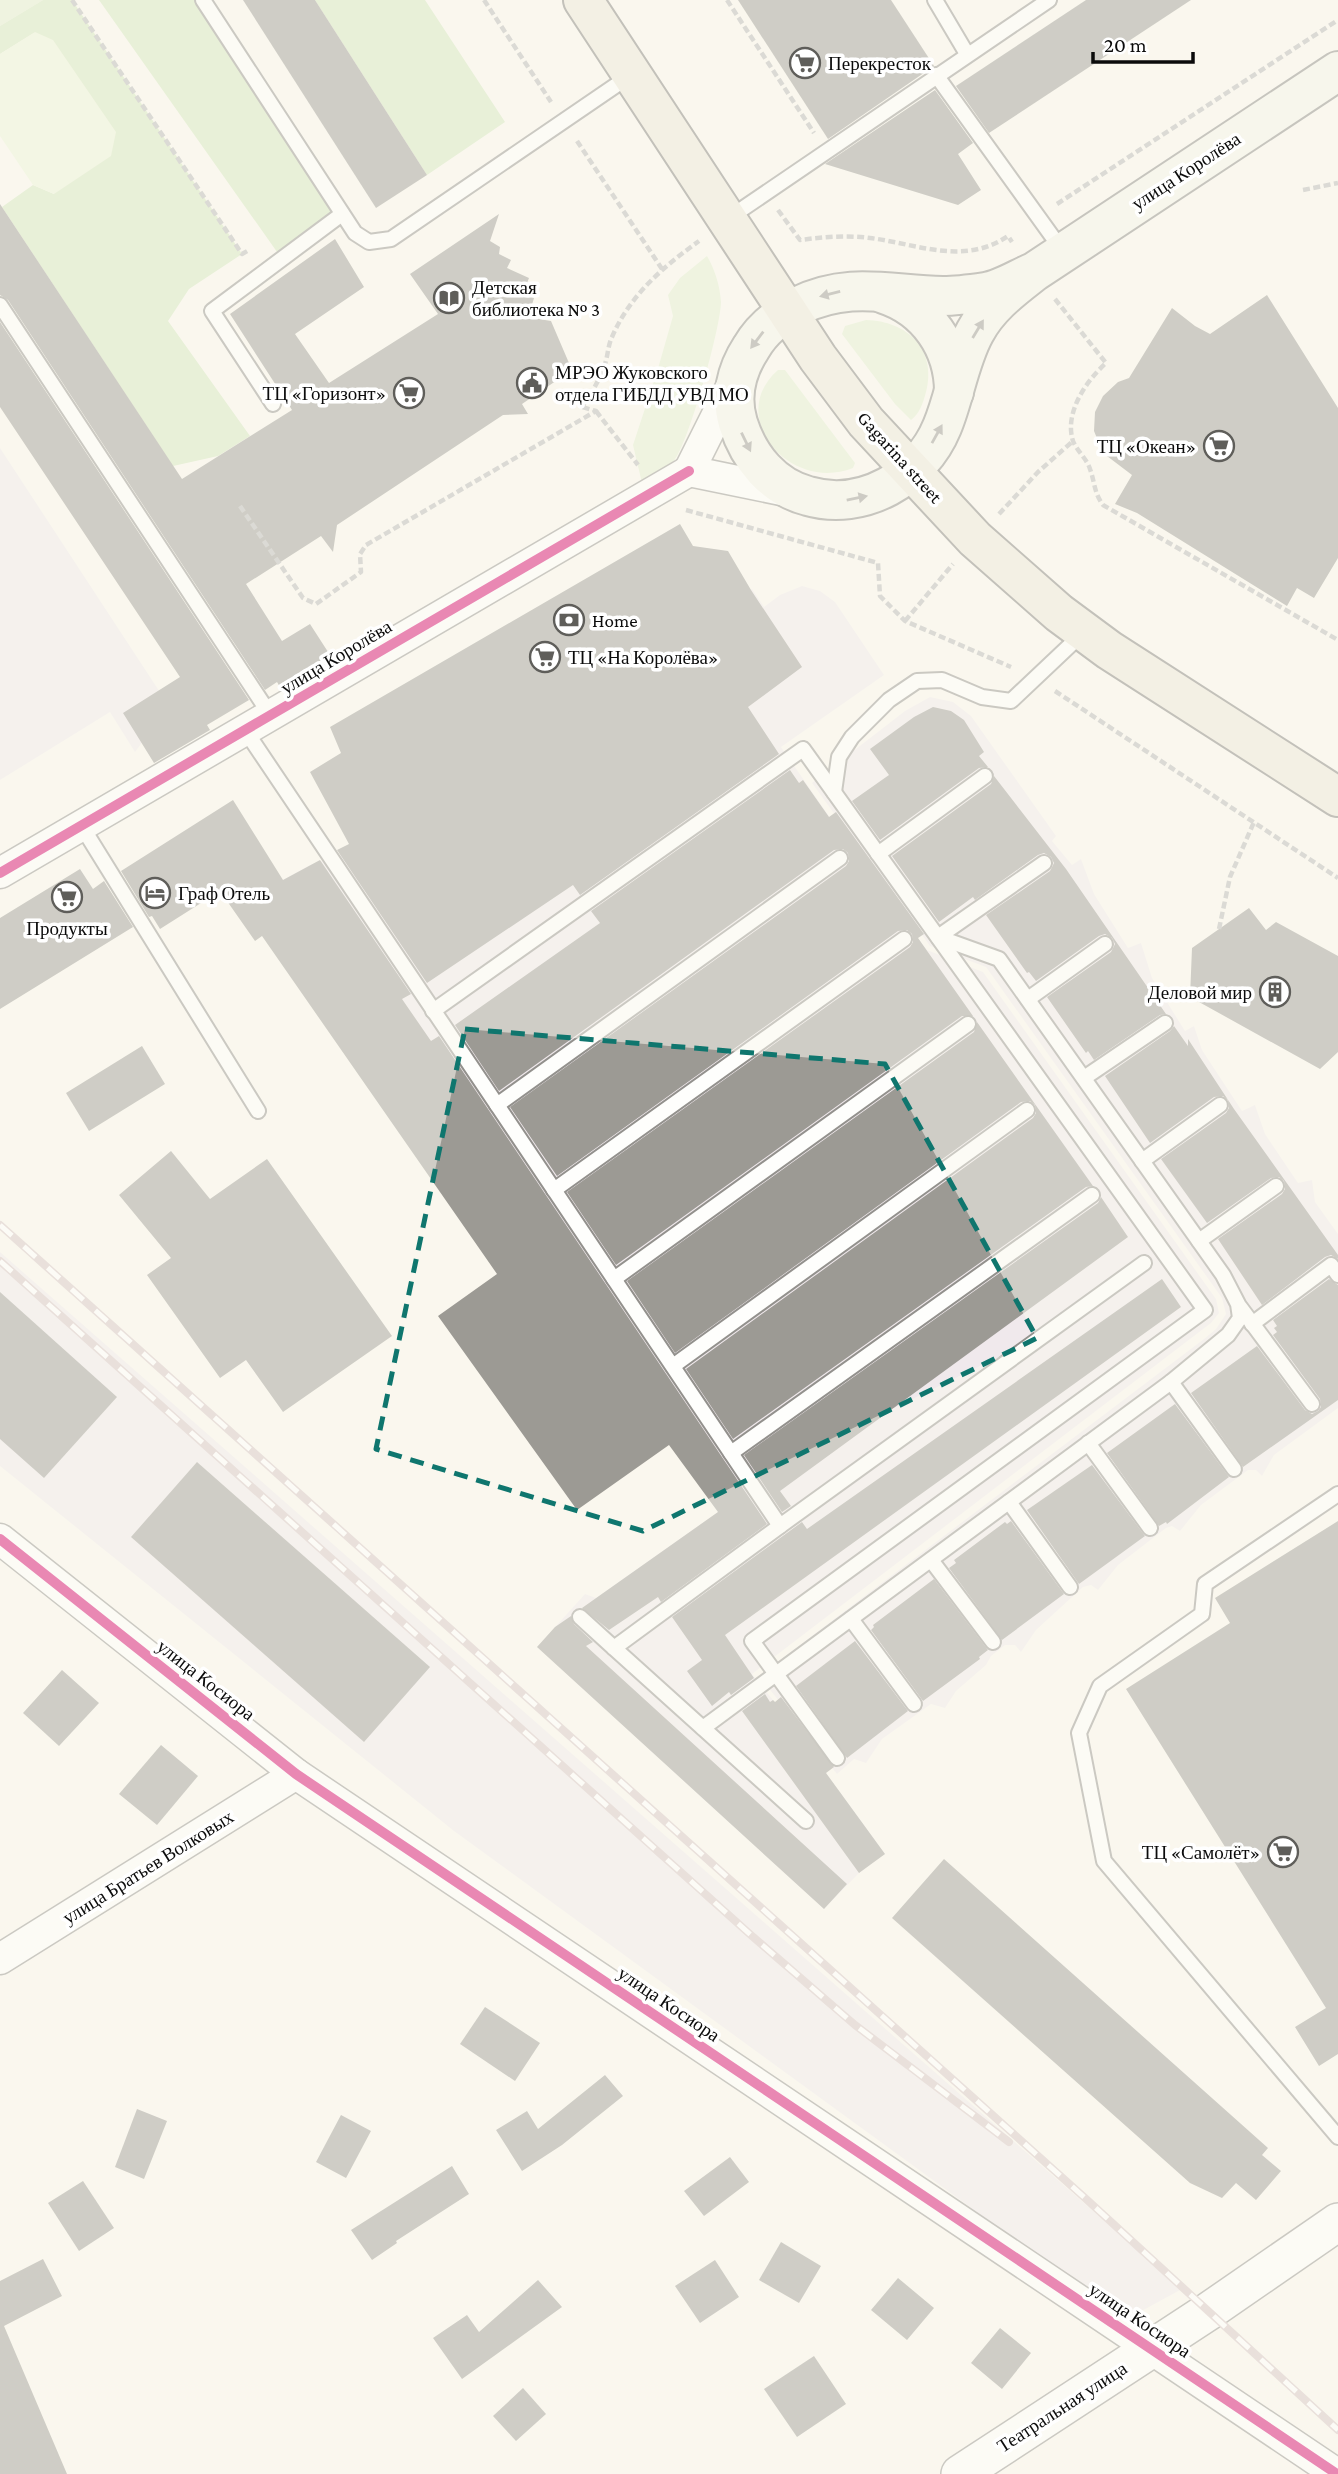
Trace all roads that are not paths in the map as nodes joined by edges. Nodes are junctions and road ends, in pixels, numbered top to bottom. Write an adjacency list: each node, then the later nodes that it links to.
1 (203, 0): 9 (lane)
2 (583, 0): 7 (main road, Gagarina street)
3 (935, 0): 5 (lane)
4 (1049, 0): 5 (lane)
5 (967, 54): 8 (lane)
6 (1338, 71): 11 (main road, улица Королёва)
7 (632, 74): 9 (lane); 10 (main road, Gagarina street)
8 (936, 75): 10 (lane); 11 (lane)
9 (342, 214): 17 (lane)
10 (727, 220): 14 (main road, Gagarina street)
11 (1048, 262): 12 (main road); 16 (main road, one-way to 11)
12 (876, 292): 14 (main road, one-way to 14); 16 (main road)
13 (0, 305): 22 (lane)
14 (787, 312): 15 (main road, one-way to 15); 19 (main road, Gagarina street)
15 (737, 376): 18 (street); 20 (main road, one-way to 20)
16 (954, 392): 19 (main road, one-way to 16)
17 (273, 404)
18 (689, 471): 20 (street); 22 (street, улица Королёва)
19 (910, 471): 20 (main road, one-way to 19); 21 (main road, Gagarina street)
20 (797, 493)
21 (1084, 631): 25 (lane); 26 (main road, Gagarina street)
22 (271, 716): 23 (street, улица Королёва)
23 (244, 730): 27 (street, улица Королёва); 36 (lane)
24 (985, 776): 28 (lane)
25 (834, 792): 28 (lane); 36 (lane)
26 (1338, 797)
27 (81, 825): 31 (street, улица Королёва); 43 (lane)
28 (878, 854): 32 (lane)
29 (840, 858): 40 (lane)
30 (1044, 863): 32 (lane)
31 (0, 873)
32 (938, 937): 35 (lane); 71 (lane)
33 (904, 939): 46 (lane)
34 (1105, 944): 35 (lane)
35 (1028, 999): 39 (lane)
36 (433, 1011): 40 (lane)
37 (1165, 1023): 39 (lane)
38 (968, 1024): 51 (lane)
39 (1084, 1078): 44 (lane)
40 (497, 1105): 46 (lane)
41 (1220, 1105): 44 (lane)
42 (1027, 1110): 54 (lane)
43 (258, 1111)
44 (1142, 1161): 48 (lane)
45 (1276, 1186): 48 (lane)
46 (554, 1190): 51 (lane)
47 (1092, 1195): 58 (lane)
48 (1199, 1241): 52 (lane)
49 (1144, 1263): 62 (lane)
50 (1338, 1275): 53 (lane)
51 (614, 1279): 54 (lane)
52 (1238, 1304): 53 (lane); 55 (lane)
53 (1252, 1324): 56 (lane)
54 (673, 1366): 58 (lane)
55 (1171, 1382): 57 (lane); 59 (lane)
56 (1312, 1404)
57 (1088, 1443): 61 (lane); 63 (lane)
58 (731, 1454): 62 (lane)
59 (1234, 1469)
60 (1338, 1494): 78 (lane)
61 (1009, 1502): 65 (lane); 66 (lane)
62 (779, 1525): 70 (lane)
63 (1150, 1528)
64 (0, 1539): 75 (street, улица Косиора)
65 (931, 1560): 68 (lane); 69 (lane)
66 (1070, 1587)
67 (580, 1617): 70 (lane)
68 (851, 1619): 71 (lane); 72 (lane)
69 (993, 1642)
70 (614, 1648): 73 (lane)
71 (776, 1675): 73 (lane); 74 (lane)
72 (914, 1703)
73 (704, 1728): 76 (lane)
74 (837, 1758)
75 (296, 1774): 77 (street, улица Братьев Волковых); 80 (street, улица Косиора)
76 (806, 1821)
77 (0, 1959)
78 (1338, 2137)
79 (1334, 2231): 80 (street, Театральная улица)
80 (1150, 2349): 81 (street, Театральная улица); 82 (street, улица Косиора)
81 (960, 2474)
82 (1337, 2474)

